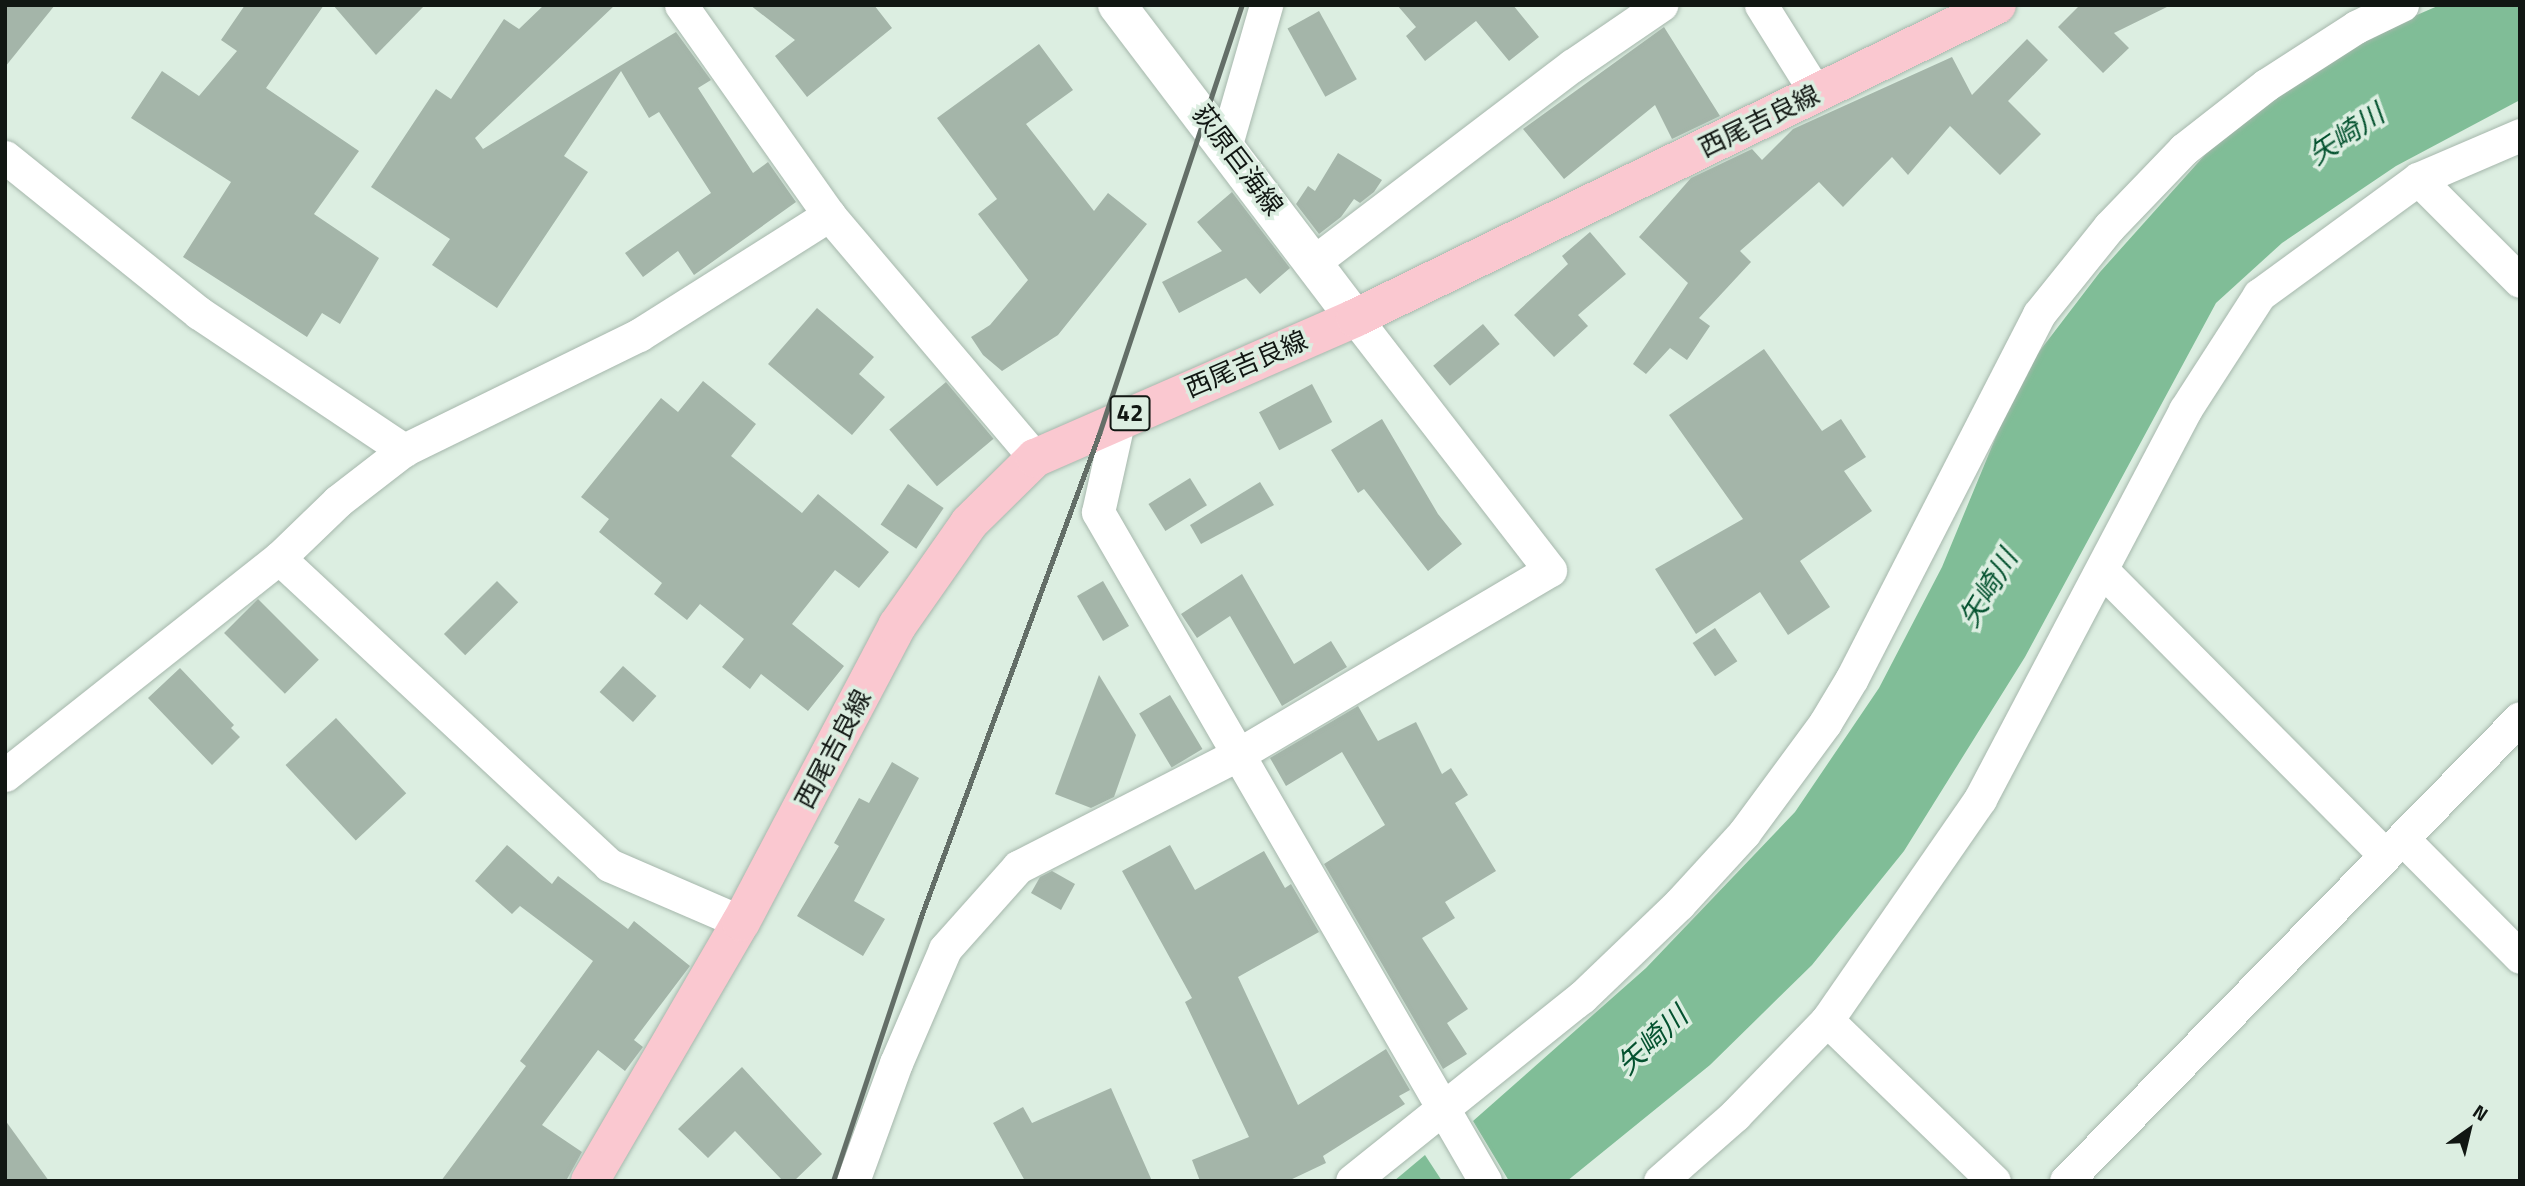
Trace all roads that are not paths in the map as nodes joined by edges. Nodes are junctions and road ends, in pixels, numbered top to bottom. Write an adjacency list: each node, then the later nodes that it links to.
1 (681, 5): 13 (street)
2 (1117, 5): 10 (main road, 荻原巨海線)
3 (1266, 5): 10 (street)
4 (1661, 5): 14 (street)
5 (1761, 5): 8 (street)
6 (1997, 5): 8 (main road, 西尾吉良線 / 42)
7 (2402, 5): 29 (street)
8 (1816, 93): 16 (main road, 西尾吉良線 / 42)
9 (2520, 135): 12 (street)
10 (1226, 144): 14 (main road, 荻原巨海線)
11 (5, 157): 18 (street)
12 (2418, 179): 15 (street); 21 (street)
13 (829, 215): 18 (street); 19 (street)
14 (1314, 262): 16 (main road, 荻原巨海線)
15 (2520, 281)
16 (1355, 318): 17 (main road, 西尾吉良線 / 42); 23 (street)
17 (1119, 418): 19 (main road, 西尾吉良線 / 42); 23 (street)
18 (404, 450): 20 (street)
19 (1035, 458): 26 (main road, 西尾吉良線 / 42)
20 (279, 558): 24 (street); 26 (street)
21 (2103, 571): 25 (street); 28 (street)
22 (2520, 718): 25 (street)
23 (1239, 754): 29 (street); 31 (street)
24 (5, 775)
25 (2393, 847): 27 (street); 36 (street)
26 (741, 922): 30 (main road, 西尾吉良線 / 42)
27 (2520, 957)
28 (1828, 1020): 34 (street); 35 (street)
29 (1451, 1125): 32 (street); 33 (street)
30 (590, 1181)
31 (853, 1181)
32 (1352, 1181)
33 (1485, 1181)
34 (1660, 1181)
35 (1994, 1181)
36 (2066, 1181)

